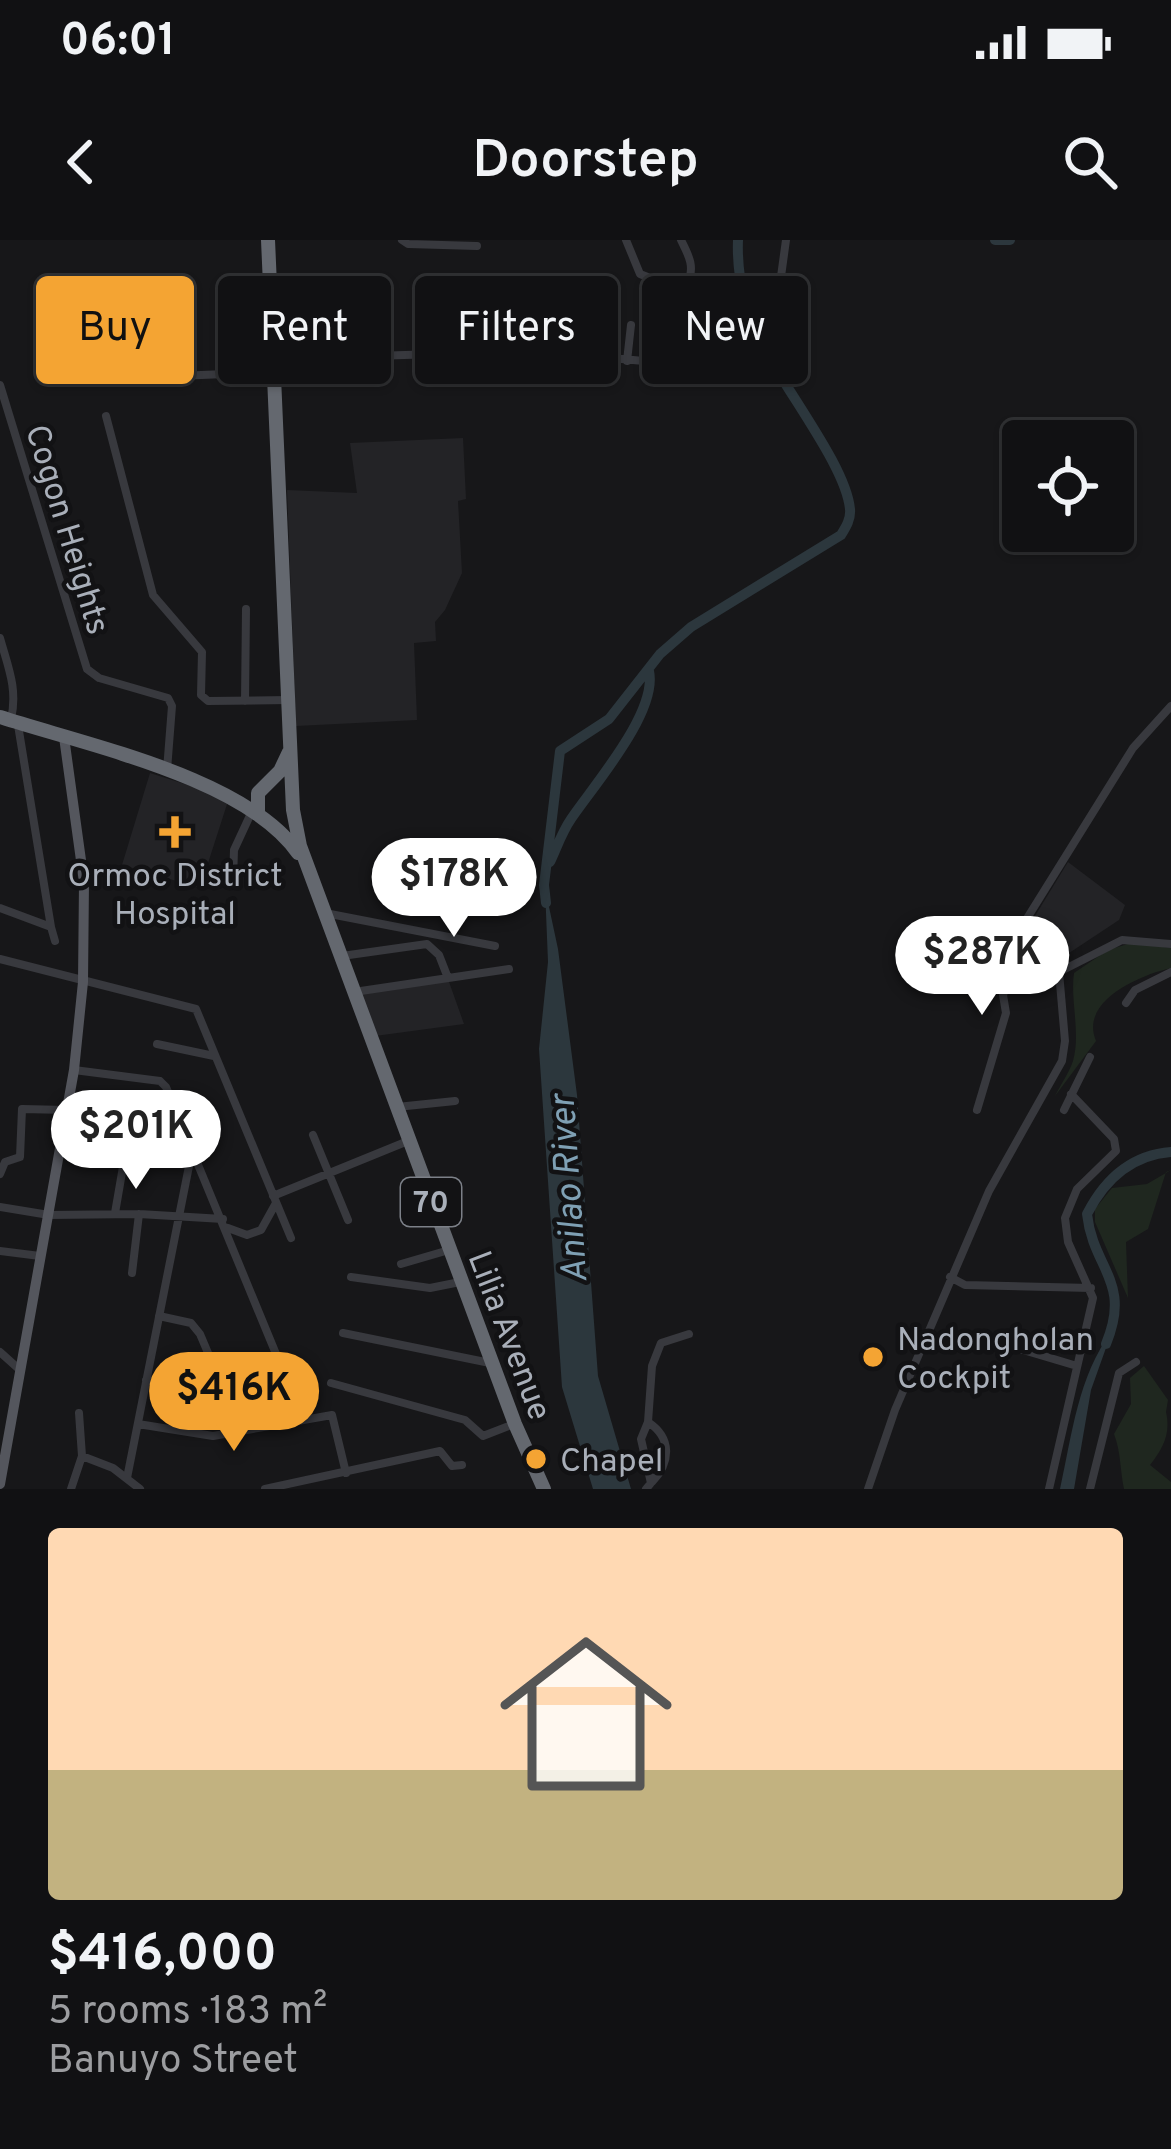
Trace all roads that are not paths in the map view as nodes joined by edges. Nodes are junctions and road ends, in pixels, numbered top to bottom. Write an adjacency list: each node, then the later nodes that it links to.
1 (268, 240): 7 (highway, 70)
2 (401, 240): 6 (street)
3 (626, 240): 4 (street)
4 (681, 240)
5 (786, 240): 8 (street)
6 (477, 246)
7 (270, 276)
8 (781, 276)
9 (631, 326): 11 (street)
10 (618, 360): 11 (street)
11 (627, 361): 12 (street)
12 (642, 362)
13 (275, 384): 20 (highway, 70)
14 (0, 386): 25 (street, Cogon Heights)
15 (106, 416): 19 (street)
16 (246, 609): 19 (street)
17 (0, 638): 18 (street)
18 (4, 666): 22 (street)
19 (245, 700): 20 (street)
20 (290, 700): 24 (highway, 70)
21 (1171, 706): 35 (street)
22 (9, 720): 23 (highway); 34 (street)
23 (64, 737): 25 (highway); 45 (main road)
24 (291, 748): 26 (highway); 28 (highway, 70)
25 (166, 772): 27 (highway)
26 (263, 787): 27 (highway); 28 (highway); 29 (highway)
27 (220, 790): 29 (highway)
28 (293, 802): 29 (highway); 30 (highway, 70)
29 (259, 814): 30 (highway, 70); 31 (street)
30 (304, 862): 33 (highway, Lilia Avenue / 70)
31 (233, 880)
32 (0, 908): 34 (street)
33 (324, 913): 38 (street); 39 (highway, Lilia Avenue / 70)
34 (51, 927): 36 (street)
35 (1019, 938): 42 (street); 57 (street)
36 (55, 941)
37 (1171, 944): 42 (street)
38 (494, 946)
39 (340, 956): 44 (street); 46 (highway, Lilia Avenue / 70)
40 (0, 958): 45 (street)
41 (509, 969): 44 (street)
42 (1059, 972): 79 (street)
43 (1171, 972): 47 (street)
44 (448, 978): 46 (street)
45 (83, 982): 49 (street); 51 (main road)
46 (353, 992): 55 (highway, Lilia Avenue / 70)
47 (1126, 1003)
48 (157, 1044): 49 (street)
49 (215, 1056): 64 (street)
50 (1090, 1057): 52 (street)
51 (74, 1070): 56 (main road); 61 (street)
52 (1071, 1094): 58 (street); 81 (street)
53 (455, 1101): 55 (street)
54 (134, 1103): 66 (street)
55 (395, 1107): 60 (highway, Lilia Avenue / 70)
56 (67, 1110): 63 (street); 68 (main road)
57 (977, 1110)
58 (1064, 1110)
59 (313, 1135): 62 (street)
60 (408, 1141): 62 (street); 73 (highway, Lilia Avenue / 70)
61 (192, 1153): 69 (street); 71 (street)
62 (328, 1172): 64 (street); 70 (street)
63 (0, 1174)
64 (275, 1200): 71 (street); 72 (street)
65 (0, 1207): 68 (street)
66 (115, 1213): 67 (street); 68 (street)
67 (139, 1214): 69 (street); 77 (street)
68 (49, 1215): 75 (main road)
69 (181, 1218): 71 (street); 82 (street)
70 (348, 1220)
71 (225, 1224): 95 (street)
72 (291, 1238)
73 (449, 1250): 76 (street); 80 (highway, Lilia Avenue / 70)
74 (0, 1251): 75 (street)
75 (42, 1256): 90 (main road)
76 (401, 1264)
77 (132, 1273)
78 (351, 1277): 80 (street)
79 (950, 1277): 81 (street); 111 (street)
80 (461, 1282): 88 (highway, Lilia Avenue / 70)
81 (1091, 1288): 89 (street)
82 (159, 1316): 91 (street); 93 (street)
83 (343, 1333): 88 (street)
84 (689, 1334): 96 (street)
85 (990, 1340): 89 (street)
86 (0, 1352): 90 (street)
87 (1136, 1362): 113 (street)
88 (492, 1363): 98 (highway, Lilia Avenue / 70)
89 (1077, 1366): 112 (street)
90 (20, 1370): 104 (main road)
91 (146, 1380): 93 (street); 97 (street)
92 (331, 1383): 98 (street)
93 (226, 1390): 99 (street)
94 (79, 1413): 100 (street)
95 (302, 1417): 99 (street); 102 (street)
96 (648, 1422): 105 (street); 105 (street)
97 (138, 1424): 99 (street); 103 (street)
98 (515, 1424): 110 (highway, Lilia Avenue / 70)
99 (241, 1431)
100 (82, 1456): 103 (street); 106 (street)
101 (462, 1466): 102 (street)
102 (342, 1474): 108 (street); 109 (street)
103 (127, 1478): 107 (street)
104 (0, 1484)
105 (648, 1486)
106 (71, 1489)
107 (140, 1489)
108 (265, 1489)
109 (343, 1489)
110 (544, 1489)
111 (868, 1489)
112 (1049, 1489)
113 (1090, 1489)

